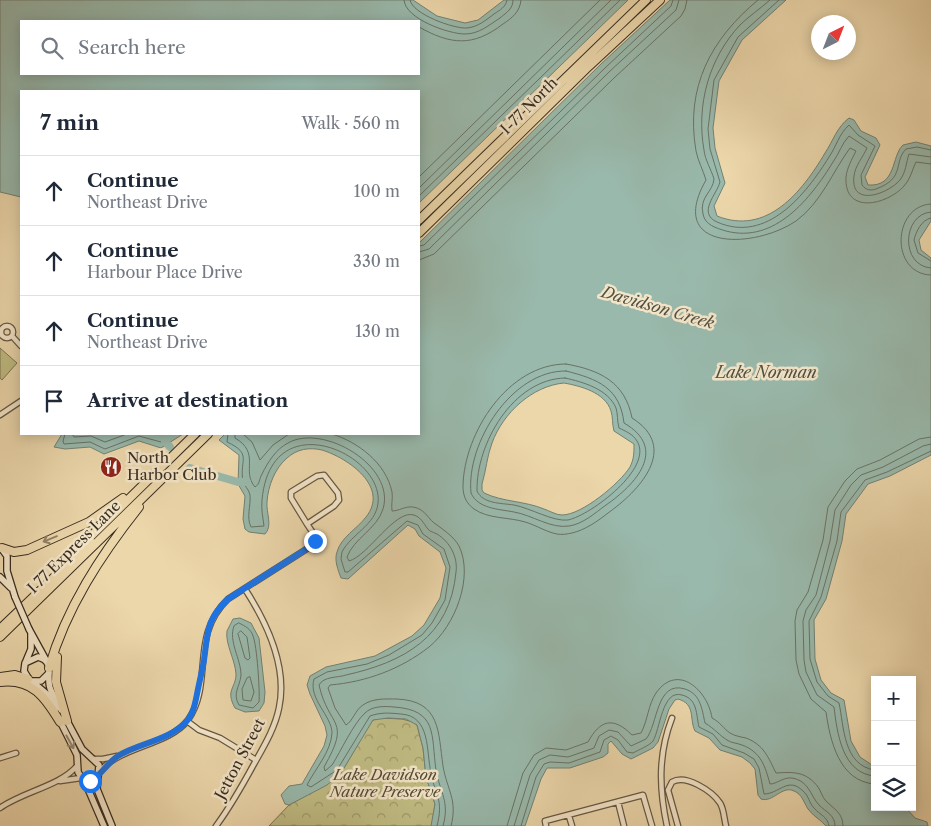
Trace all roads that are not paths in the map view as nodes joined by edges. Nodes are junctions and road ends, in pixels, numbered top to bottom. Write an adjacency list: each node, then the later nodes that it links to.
1 (640, 0): 5 (highway)
2 (646, 0): 6 (highway)
3 (654, 0): 7 (highway)
4 (660, 0): 8 (highway, I-77 North)
5 (420, 213)
6 (420, 219)
7 (420, 226)
8 (420, 232)
9 (12, 336): 10 (street)
10 (20, 345)
11 (20, 402): 12 (street)
12 (0, 414)
13 (194, 435): 17 (highway)
14 (200, 435): 28 (highway, I 77 Express Lane)
15 (207, 435): 30 (highway, I 77 Express Lane)
16 (213, 435): 18 (highway)
17 (163, 465): 20 (highway, one-way to 20); 27 (highway)
18 (139, 507): 26 (highway); 31 (highway)
19 (308, 524): 19 (street); 25 (street)
20 (1, 548): 21 (main road)
21 (7, 561): 22 (main road); 24 (main road)
22 (0, 570)
23 (0, 577): 24 (main road)
24 (11, 588): 29 (main road, bridge)
25 (245, 589): 39 (street); 44 (street, Jetton Street)
26 (78, 601): 33 (highway); 38 (highway)
27 (0, 624)
28 (0, 629)
29 (30, 631): 32 (main road); 33 (main road)
30 (0, 637)
31 (0, 642)
32 (25, 663): 33 (main road); 35 (main road)
33 (48, 668): 35 (main road); 38 (main road)
34 (0, 677): 35 (highway)
35 (30, 680): 38 (main road)
36 (0, 682): 38 (highway)
37 (672, 718): 59 (street)
38 (64, 721): 43 (main road); 45 (main road, one-way to 45)
39 (187, 721): 41 (street); 44 (street)
40 (16, 753): 42 (street)
41 (119, 756): 43 (street); 46 (street)
42 (0, 758)
43 (92, 758): 45 (main road); 46 (main road)
44 (256, 760): 55 (street, Jetton Street)
45 (77, 765): 47 (main road); 48 (street)
46 (99, 774): 47 (main road); 54 (main road)
47 (82, 779): 48 (street); 53 (main road)
48 (56, 781): 50 (street)
49 (618, 802): 51 (street); 57 (street); 58 (street)
50 (0, 808)
51 (569, 816): 52 (street); 56 (street)
52 (545, 824)
53 (104, 826)
54 (112, 826)
55 (216, 826)
56 (572, 826)
57 (624, 826)
58 (652, 826)
59 (667, 826)
60 (678, 826): 61 (street)
61 (726, 826)

